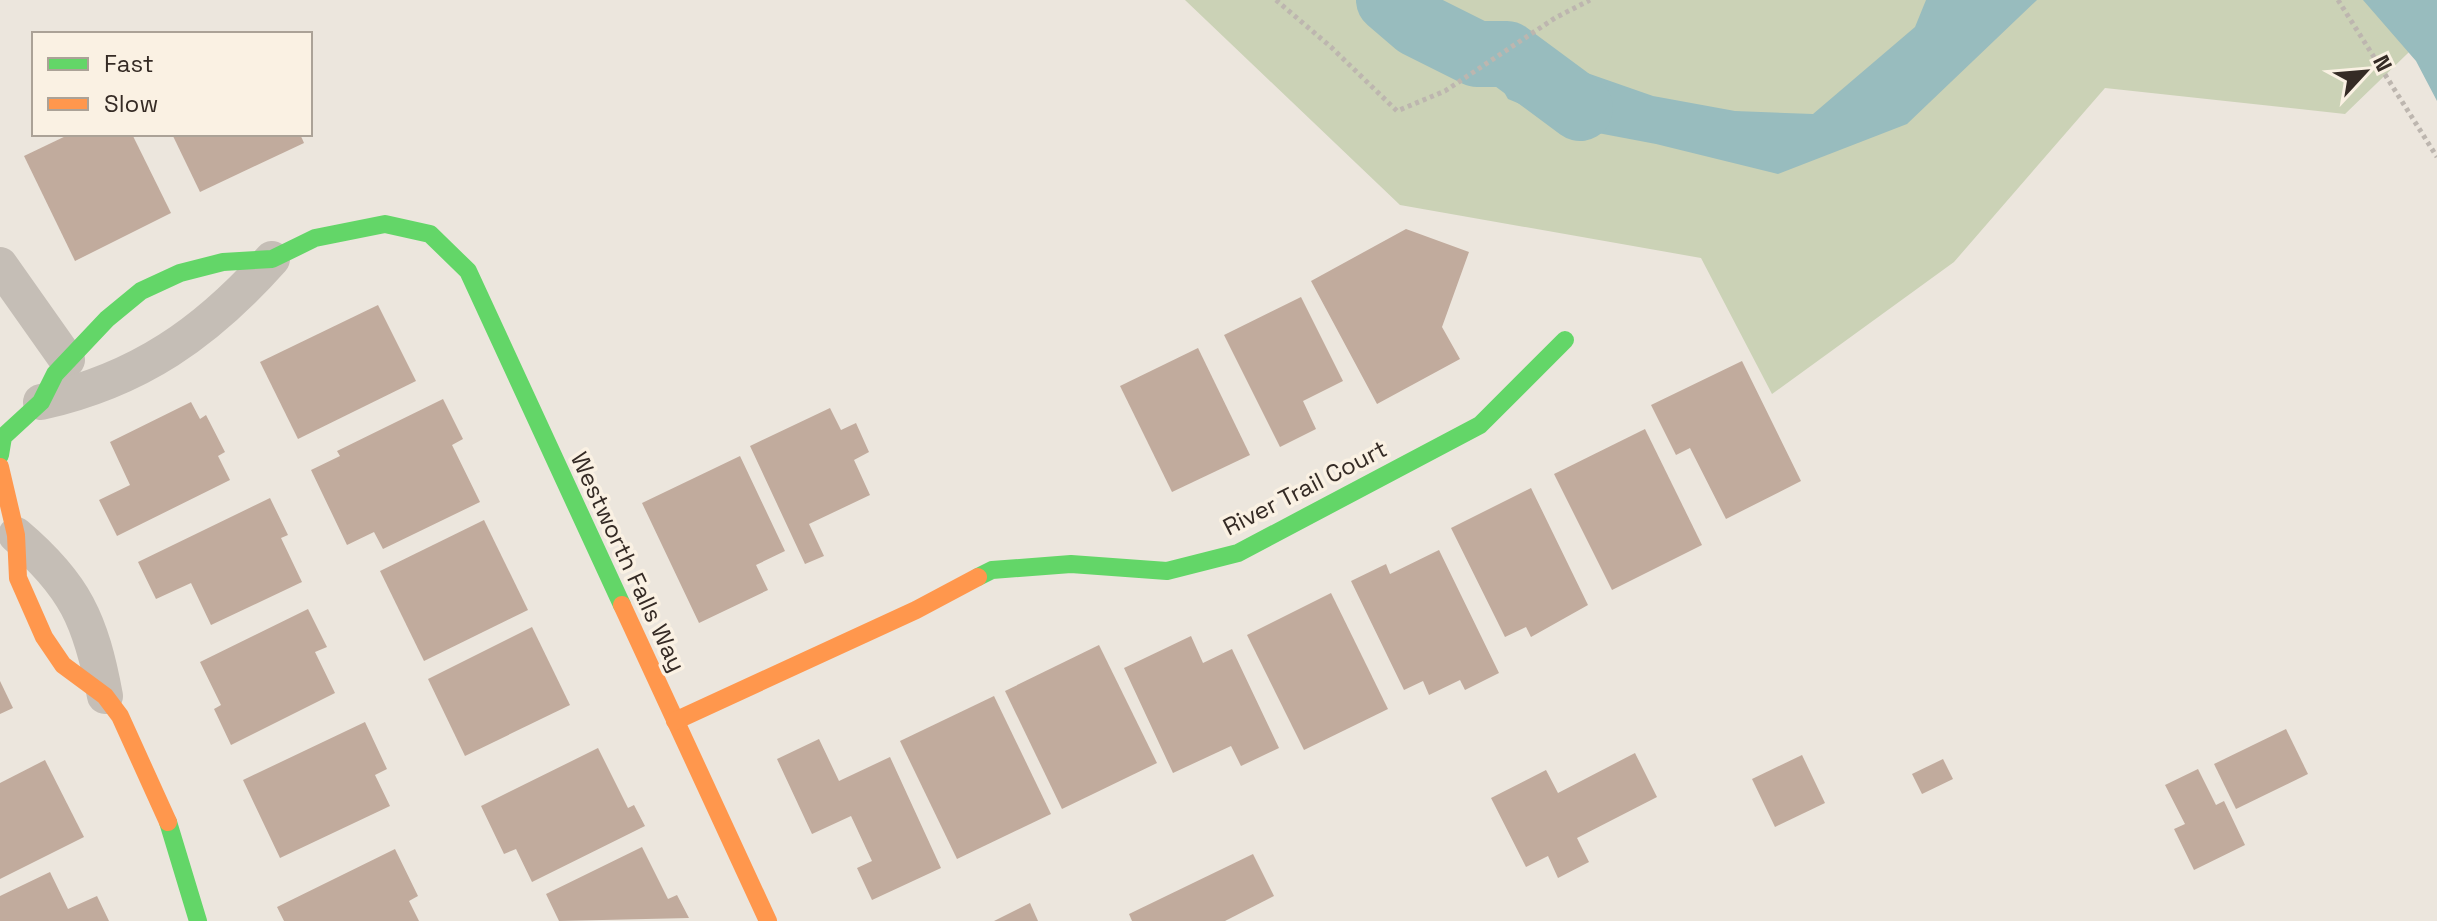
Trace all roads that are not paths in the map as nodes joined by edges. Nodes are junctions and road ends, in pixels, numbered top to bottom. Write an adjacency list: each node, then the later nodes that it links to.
1 (272, 259): 4 (street); 5 (street); 10 (street, Westworth Falls Way)
2 (0, 265): 4 (street)
3 (1565, 340): 10 (street, River Trail Court)
4 (67, 360): 5 (street)
5 (41, 402): 6 (street)
6 (1, 441)
7 (0, 467): 8 (street)
8 (16, 535): 9 (street)
9 (105, 696): 11 (street)
10 (675, 721): 12 (street, Westworth Falls Way)
11 (198, 921)
12 (768, 921)

